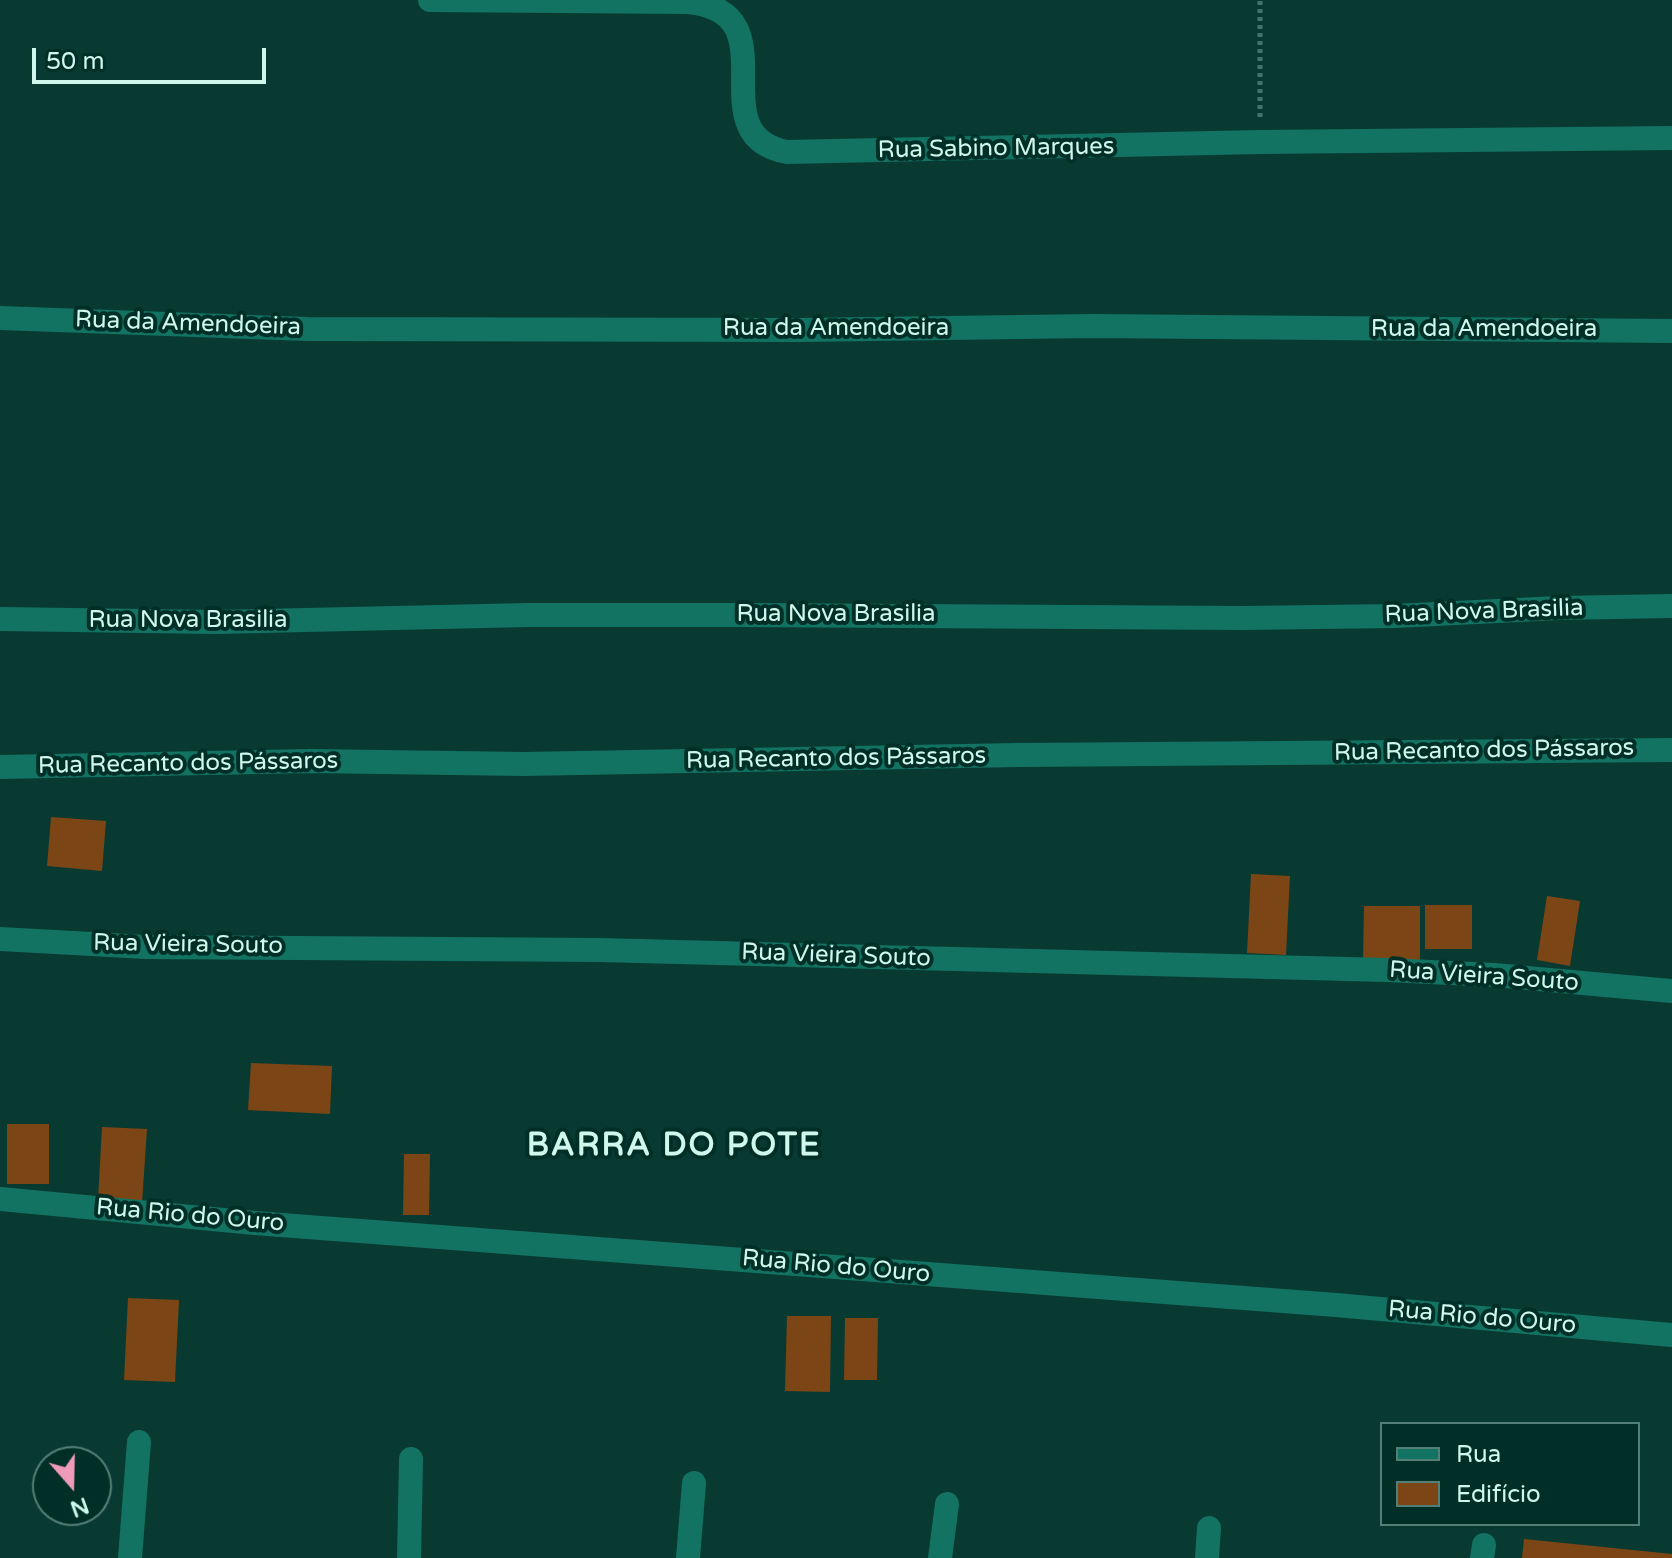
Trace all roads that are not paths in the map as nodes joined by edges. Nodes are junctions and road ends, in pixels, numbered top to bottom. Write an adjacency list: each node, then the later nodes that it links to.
1 (430, 0): 2 (street, Rua Sabino Marques)
2 (455, 0): 3 (street, Rua Sabino Marques)
3 (1672, 138)
4 (0, 318): 5 (street, Rua da Amendoeira)
5 (1672, 331)
6 (1672, 606): 7 (street, Rua Nova Brasilia)
7 (0, 619)
8 (1672, 750): 9 (street, Rua Recanto dos Pássaros)
9 (0, 767)
10 (0, 939): 11 (street, Rua Vieira Souto)
11 (1672, 991)
12 (0, 1199): 13 (street, Rua Rio do Ouro)
13 (1672, 1335)
14 (139, 1442): 19 (street)
15 (411, 1459): 20 (street)
16 (694, 1483): 21 (street)
17 (947, 1504): 22 (street)
18 (1209, 1528): 23 (street)
19 (130, 1558)
20 (409, 1558)
21 (688, 1558)
22 (940, 1558)
23 (1207, 1558)

